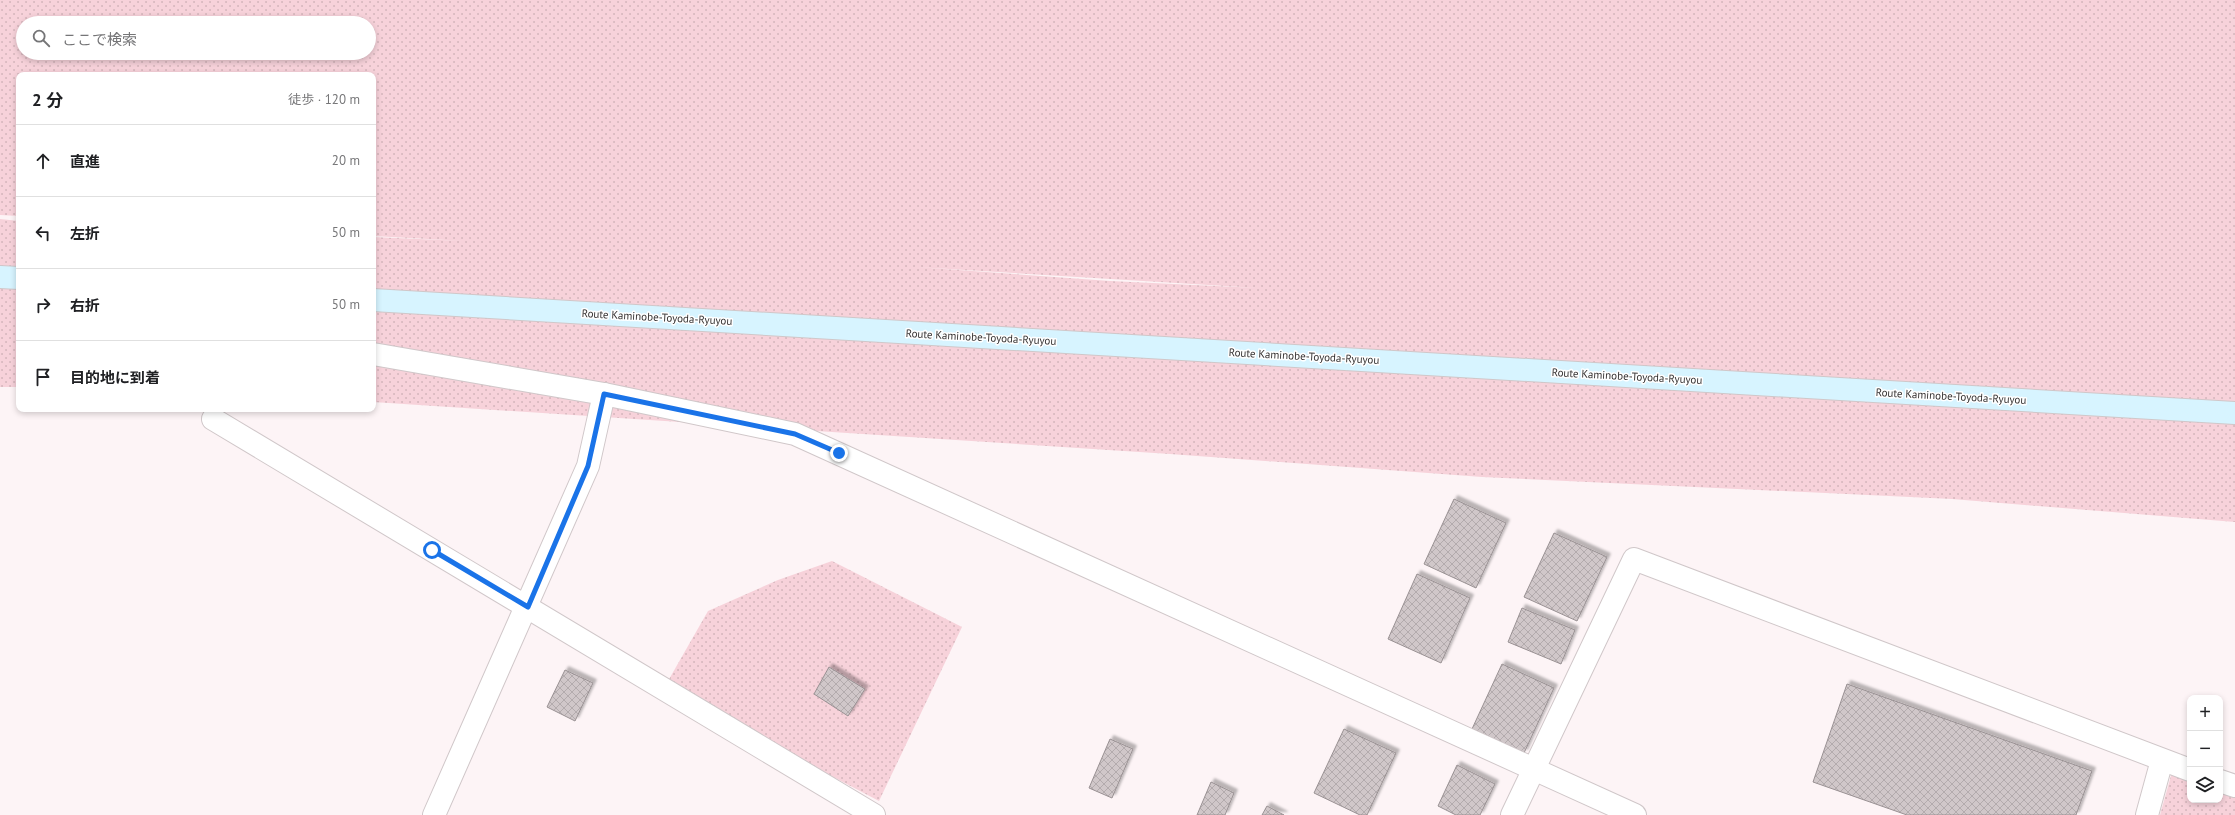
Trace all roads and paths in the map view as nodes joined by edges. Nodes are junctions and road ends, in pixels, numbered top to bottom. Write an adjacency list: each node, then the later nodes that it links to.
1 (0, 277): 2 (main road)
2 (16, 278)
3 (376, 300): 6 (main road, Route Kaminobe-Toyoda-Ryuyou)
4 (376, 355): 5 (street)
5 (604, 394): 8 (street); 11 (street)
6 (2235, 413)
7 (213, 419): 8 (street)
8 (528, 607): 14 (street); 15 (street)
9 (2162, 760): 10 (street); 11 (street); 18 (street)
10 (2187, 769)
11 (1534, 770): 16 (street); 17 (street)
12 (2223, 782): 13 (street)
13 (2235, 786)
14 (434, 815)
15 (874, 815)
16 (1512, 815)
17 (1635, 815)
18 (2147, 815)

